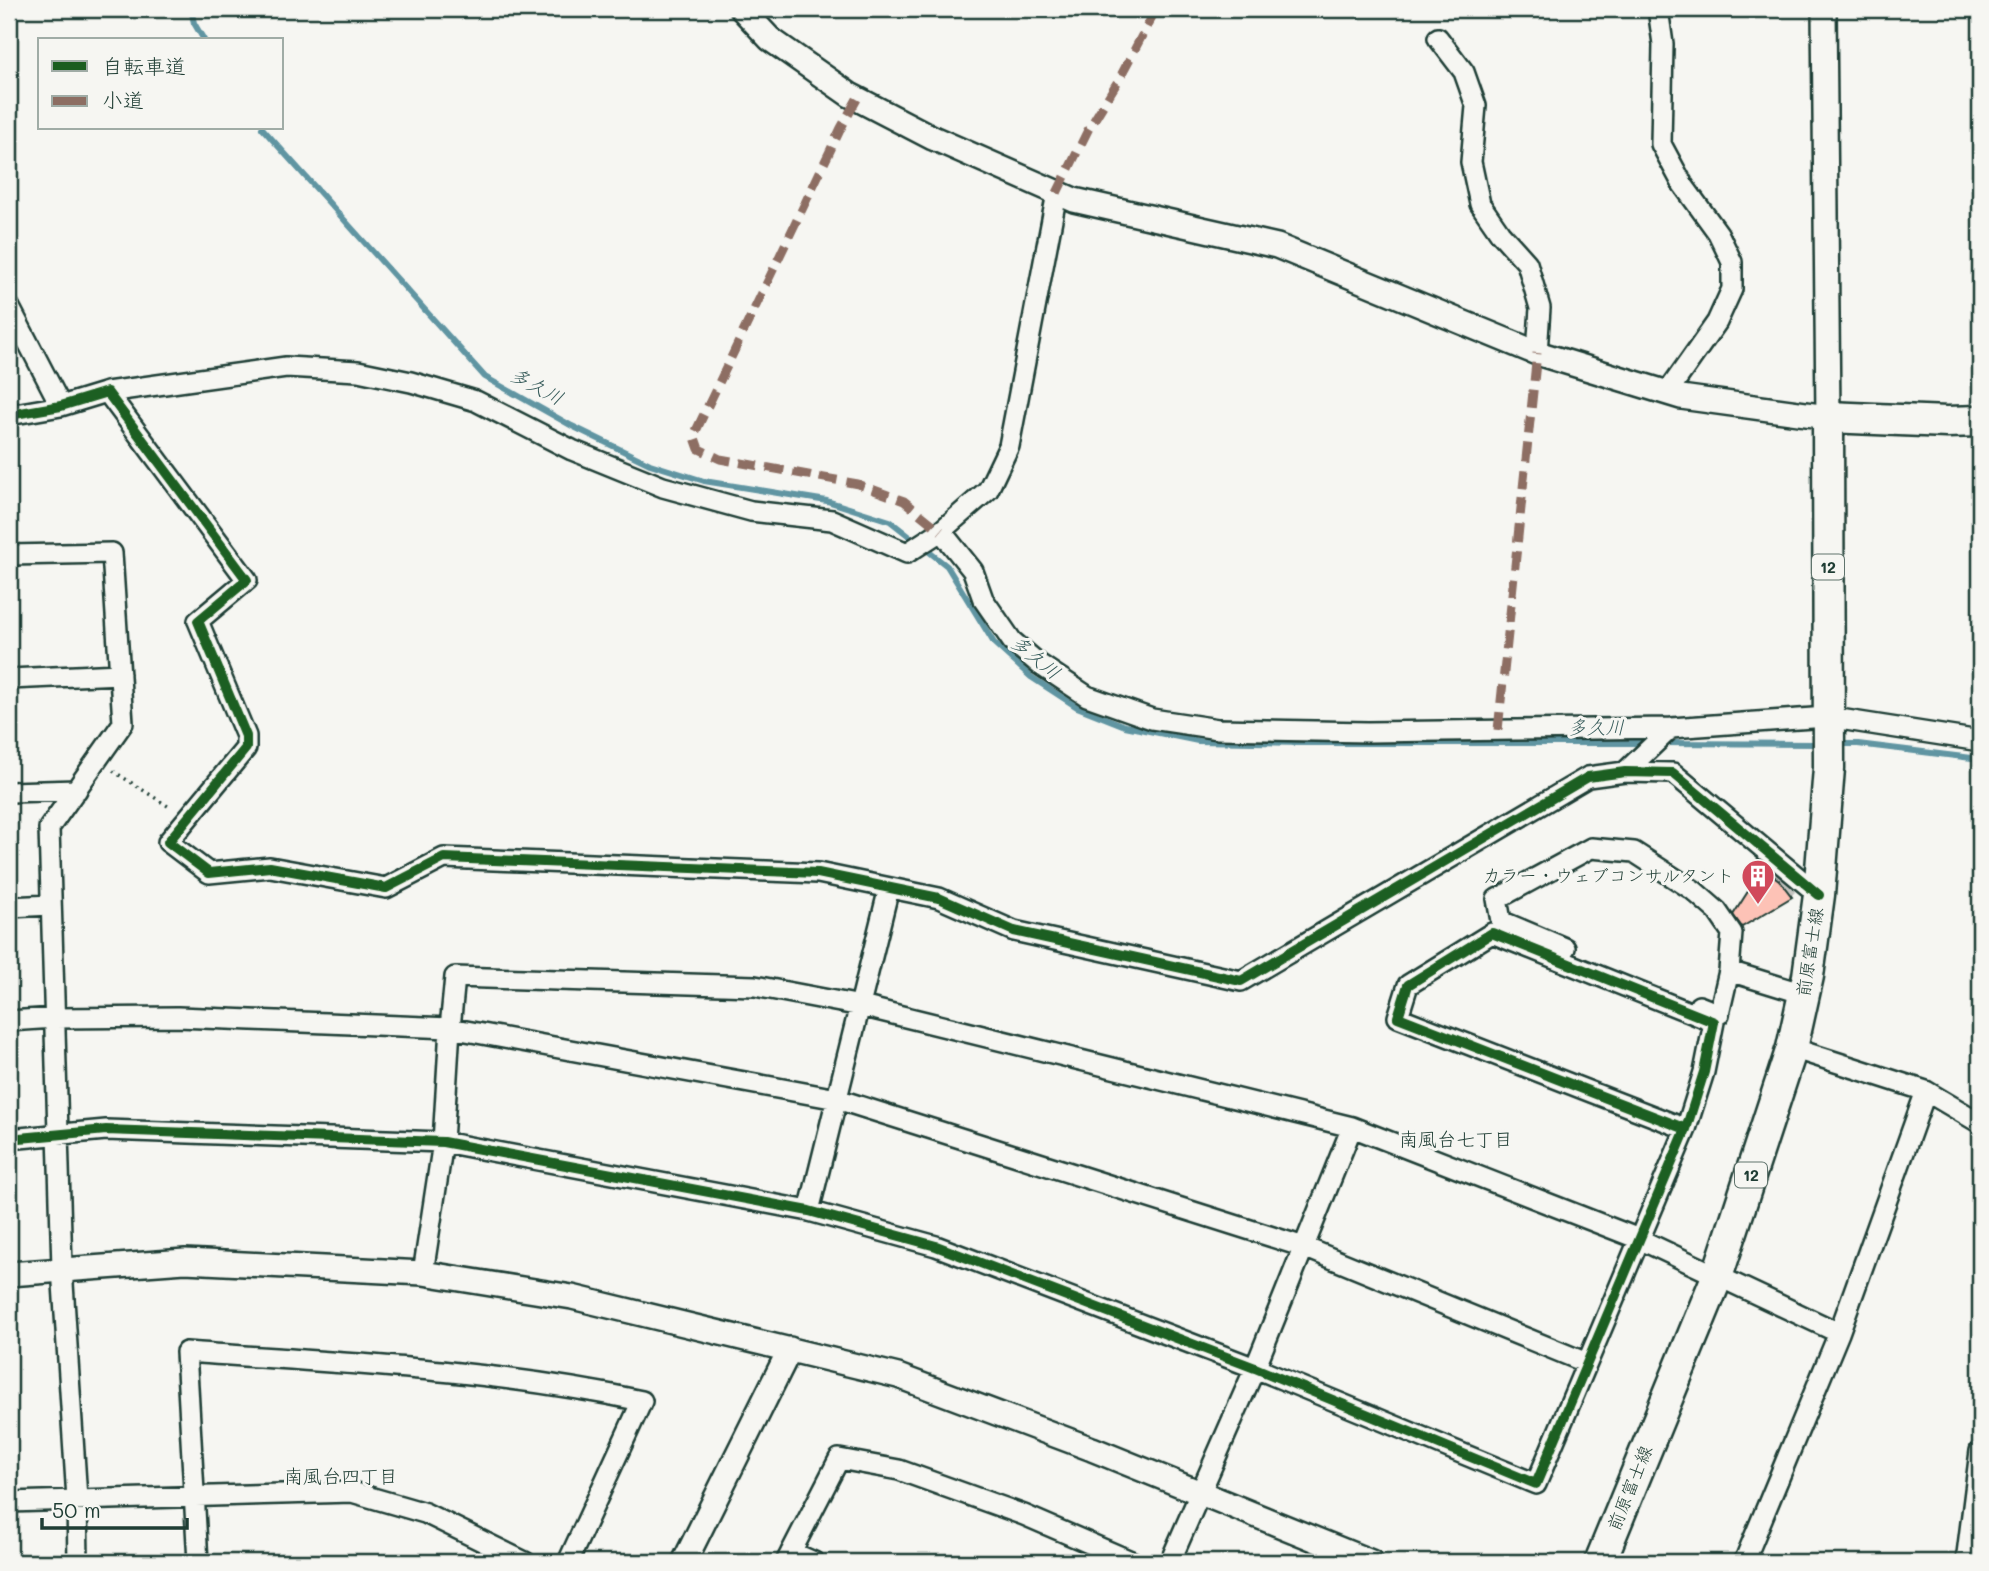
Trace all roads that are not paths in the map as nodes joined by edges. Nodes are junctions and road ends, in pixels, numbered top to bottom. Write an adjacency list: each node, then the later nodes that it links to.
1 (742, 9): 5 (street)
2 (1658, 9): 9 (street)
3 (1824, 9): 12 (street)
4 (1438, 38): 7 (street)
5 (1057, 193): 7 (street); 14 (street)
6 (9, 306): 10 (street)
7 (1537, 353): 9 (street)
8 (107, 392): 10 (street); 14 (street); 24 (street)
9 (1667, 393): 12 (street)
10 (61, 406): 11 (street)
11 (9, 415)
12 (1828, 417): 13 (main road); 18 (main road, 前原富士線 / 12)
13 (1980, 421)
14 (935, 536): 19 (street)
15 (9, 555): 16 (street)
16 (120, 674): 17 (street); 22 (street)
17 (9, 679)
18 (1827, 717): 19 (street); 20 (street); 25 (main road, 前原富士線 / 12)
19 (1664, 734): 21 (street)
20 (1980, 741)
21 (1625, 772): 24 (street); 25 (street)
22 (78, 790): 23 (street); 26 (street)
23 (9, 792)
24 (889, 888): 30 (street)
25 (1819, 895): 29 (main road, 前原富士線 / 12)
26 (51, 905): 27 (street); 31 (street)
27 (9, 907)
28 (1729, 971): 28 (street); 29 (street)
29 (1804, 994): 34 (main road, 前原富士線 / 12)
30 (861, 1006): 33 (street); 36 (street); 38 (street)
31 (55, 1018): 32 (street); 33 (street); 40 (street)
32 (9, 1021)
33 (450, 1028): 36 (street); 42 (street)
34 (1792, 1048): 35 (street); 49 (main road, 前原富士線 / 12)
35 (1926, 1091): 37 (street); 50 (street)
36 (836, 1099): 43 (street); 45 (street)
37 (1980, 1123)
38 (1352, 1127): 44 (street); 45 (street)
39 (1686, 1129): 39 (street); 44 (street)
40 (58, 1135): 41 (street); 42 (street); 46 (street)
41 (9, 1139)
42 (443, 1142): 43 (street); 47 (street)
43 (808, 1210): 53 (street)
44 (1639, 1239): 49 (street); 52 (street)
45 (1304, 1247): 52 (street); 53 (street)
46 (62, 1268): 47 (street); 48 (street); 57 (street)
47 (423, 1273): 51 (street)
48 (9, 1274)
49 (1717, 1277): 50 (street); 69 (main road, 前原富士線 / 12)
50 (1839, 1333): 70 (street)
51 (790, 1349): 55 (street); 64 (street)
52 (1587, 1363): 53 (street)
53 (1255, 1368): 55 (street)
54 (1980, 1451): 71 (street)
55 (1200, 1493): 67 (street); 68 (street)
56 (193, 1495): 57 (street); 61 (street); 62 (street); 63 (street)
57 (77, 1499): 58 (street); 60 (street)
58 (9, 1502)
59 (789, 1557): 65 (street); 66 (street)
60 (78, 1562)
61 (198, 1562)
62 (525, 1562)
63 (568, 1562)
64 (684, 1562)
65 (814, 1562)
66 (1133, 1562)
67 (1170, 1562)
68 (1371, 1562)
69 (1600, 1562)
70 (1744, 1562)
71 (1966, 1562)

